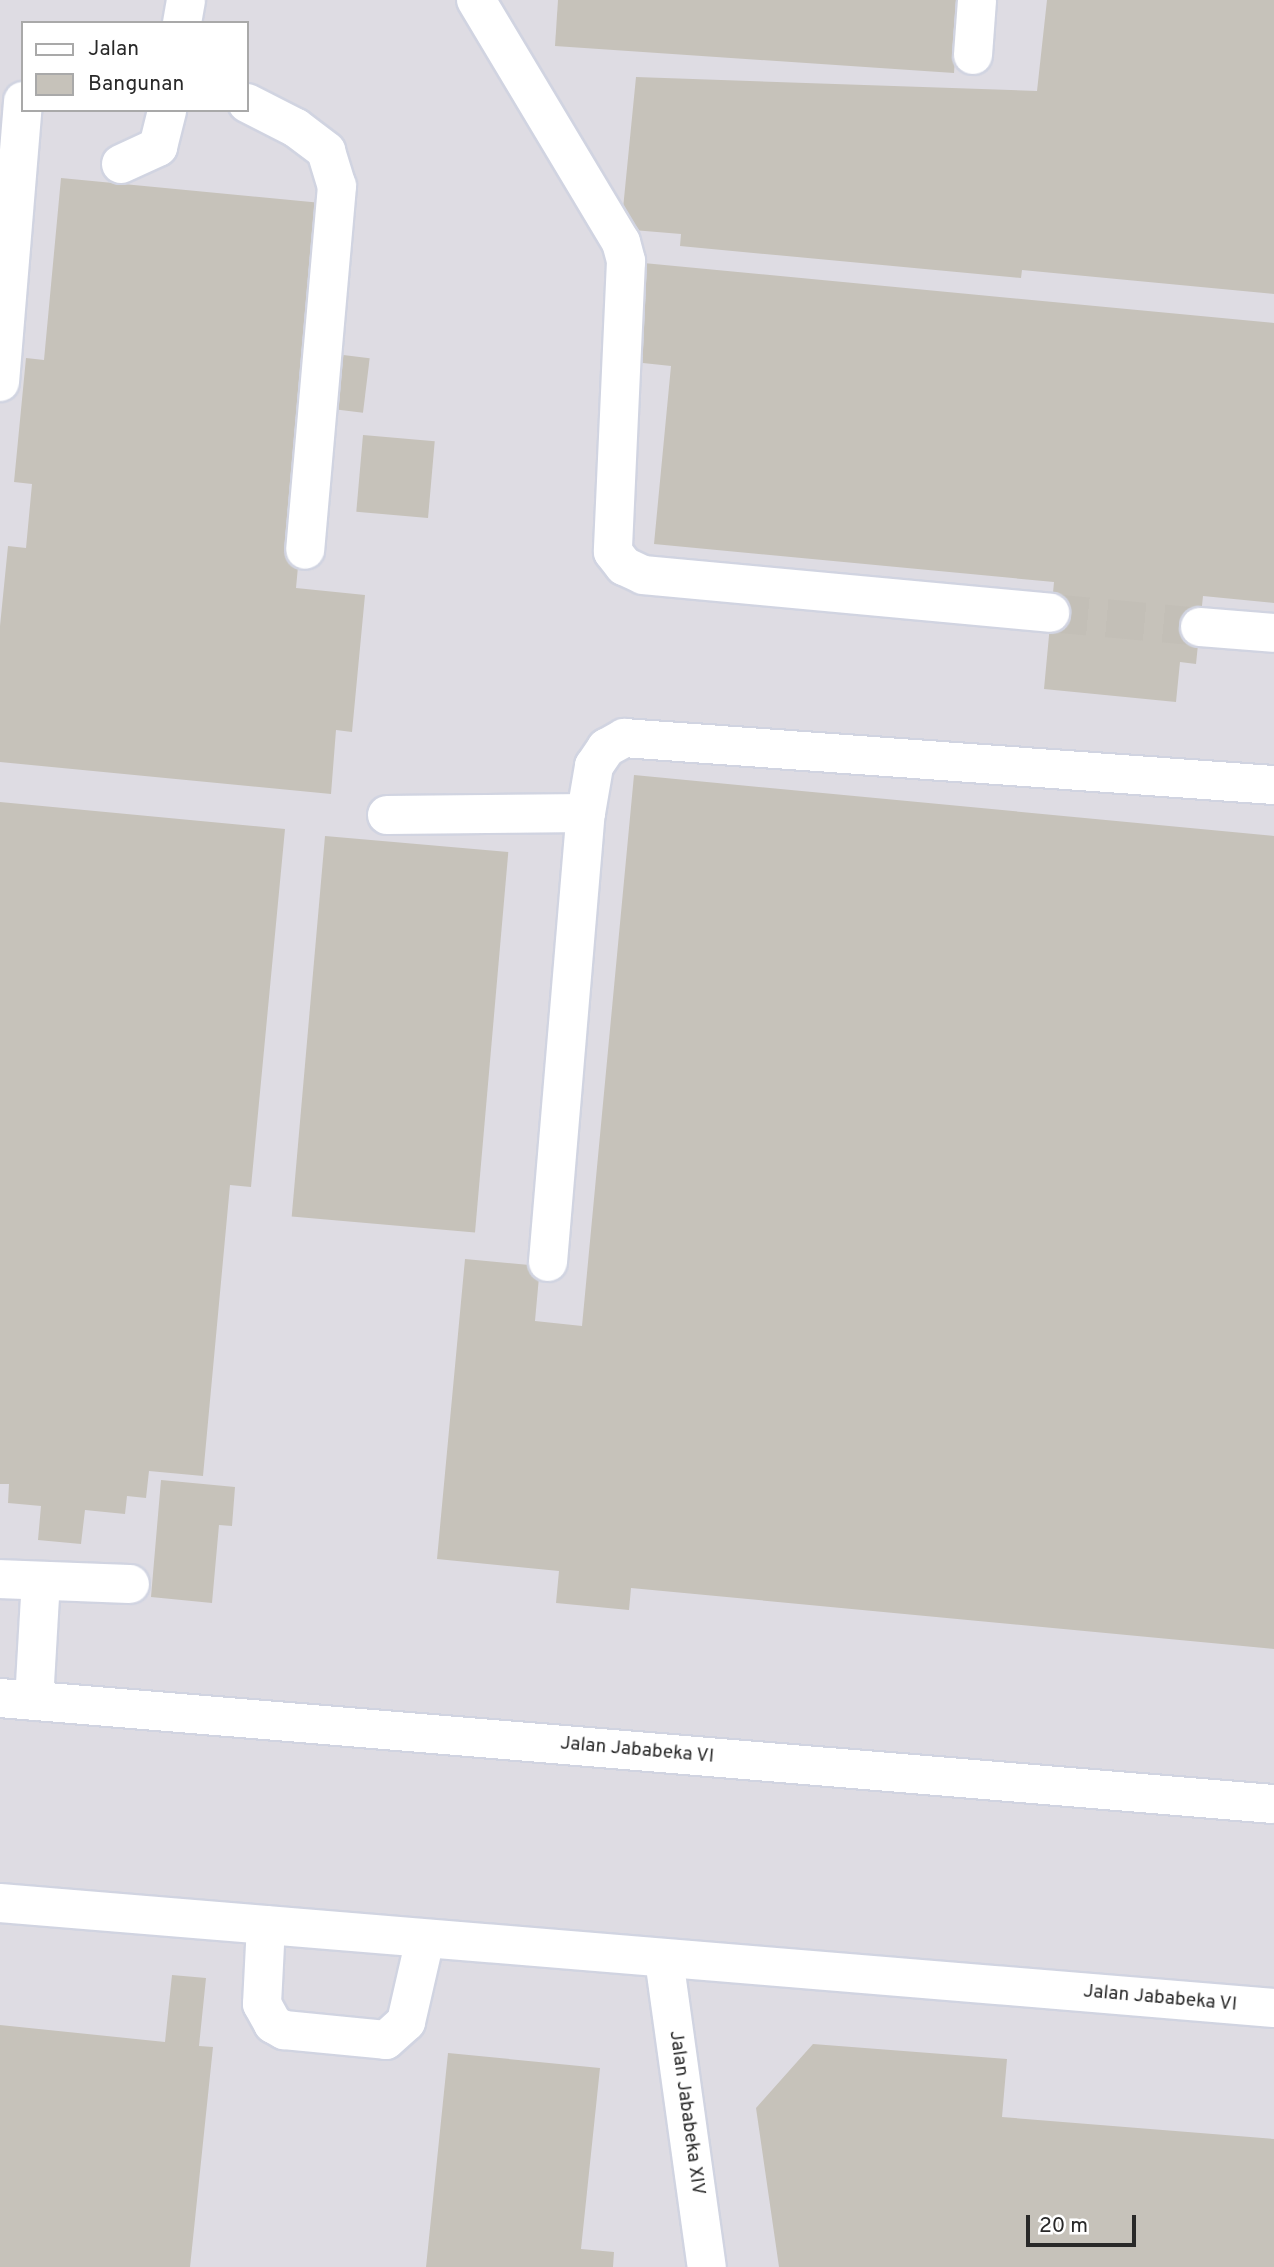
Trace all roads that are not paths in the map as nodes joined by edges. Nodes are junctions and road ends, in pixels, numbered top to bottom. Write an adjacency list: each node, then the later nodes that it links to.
1 (186, 0): 4 (street)
2 (476, 0): 12 (street)
3 (977, 0): 5 (street)
4 (182, 21)
5 (973, 55)
6 (248, 104): 11 (street)
7 (22, 112): 10 (street)
8 (167, 112): 9 (street)
9 (121, 164)
10 (0, 382)
11 (305, 550)
12 (1050, 613)
13 (1200, 627): 14 (street)
14 (1274, 633)
15 (1274, 785): 16 (street)
16 (586, 813): 17 (street); 18 (street)
17 (387, 815)
18 (548, 1262)
19 (0, 1579): 20 (street)
20 (41, 1581): 21 (street); 22 (street)
21 (130, 1584)
22 (17, 1700): 23 (street, Jalan Jababeka VI)
23 (1274, 1804)
24 (0, 1903): 25 (street, Jalan Jababeka VI)
25 (266, 1925): 26 (street, Jalan Jababeka VI); 26 (street)
26 (425, 1939): 27 (street, Jalan Jababeka VI)
27 (664, 1959): 28 (street, Jalan Jababeka VI); 29 (street, Jalan Jababeka XIV)
28 (1274, 2008)
29 (707, 2267)

